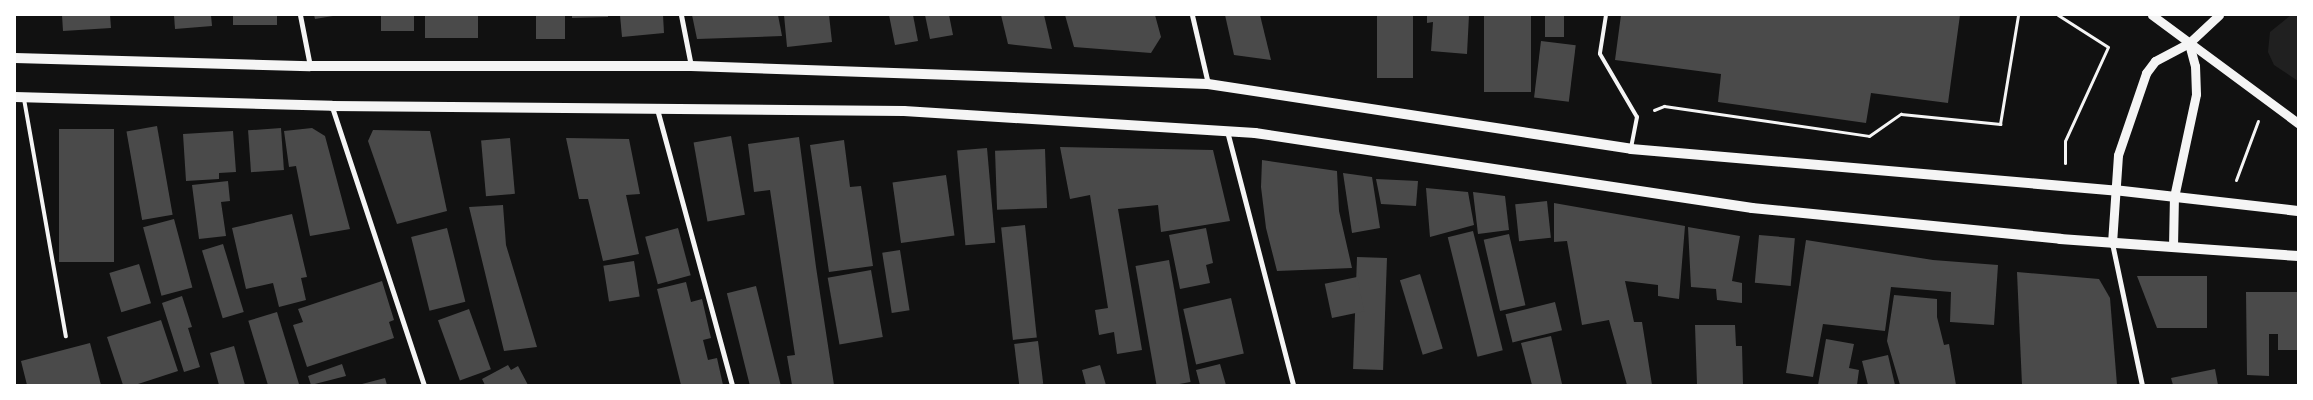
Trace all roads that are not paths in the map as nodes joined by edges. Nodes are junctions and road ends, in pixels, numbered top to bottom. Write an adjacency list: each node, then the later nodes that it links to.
1 (300, 15): 9 (street)
2 (681, 15): 10 (street)
3 (1192, 15): 11 (street)
4 (1606, 15): 17 (lane)
5 (2152, 15): 7 (street)
6 (2219, 15): 7 (street)
7 (2189, 43): 15 (street); 18 (street); 19 (street)
8 (15, 58): 9 (main road)
9 (310, 66): 10 (main road)
10 (691, 66): 11 (main road)
11 (1208, 84): 17 (main road)
12 (19, 97): 13 (main road); 24 (lane)
13 (332, 106): 14 (main road); 25 (street)
14 (657, 108): 16 (main road); 26 (street)
15 (2298, 123)
16 (1227, 131): 21 (main road); 27 (street)
17 (1631, 149): 18 (main road)
18 (2114, 190): 19 (main road); 21 (street)
19 (2174, 197): 20 (main road); 22 (street)
20 (2298, 210)
21 (2112, 243): 22 (main road); 28 (street)
22 (2173, 247): 23 (main road)
23 (2298, 256)
24 (66, 336)
25 (424, 385)
26 (732, 385)
27 (1293, 385)
28 (2142, 385)

